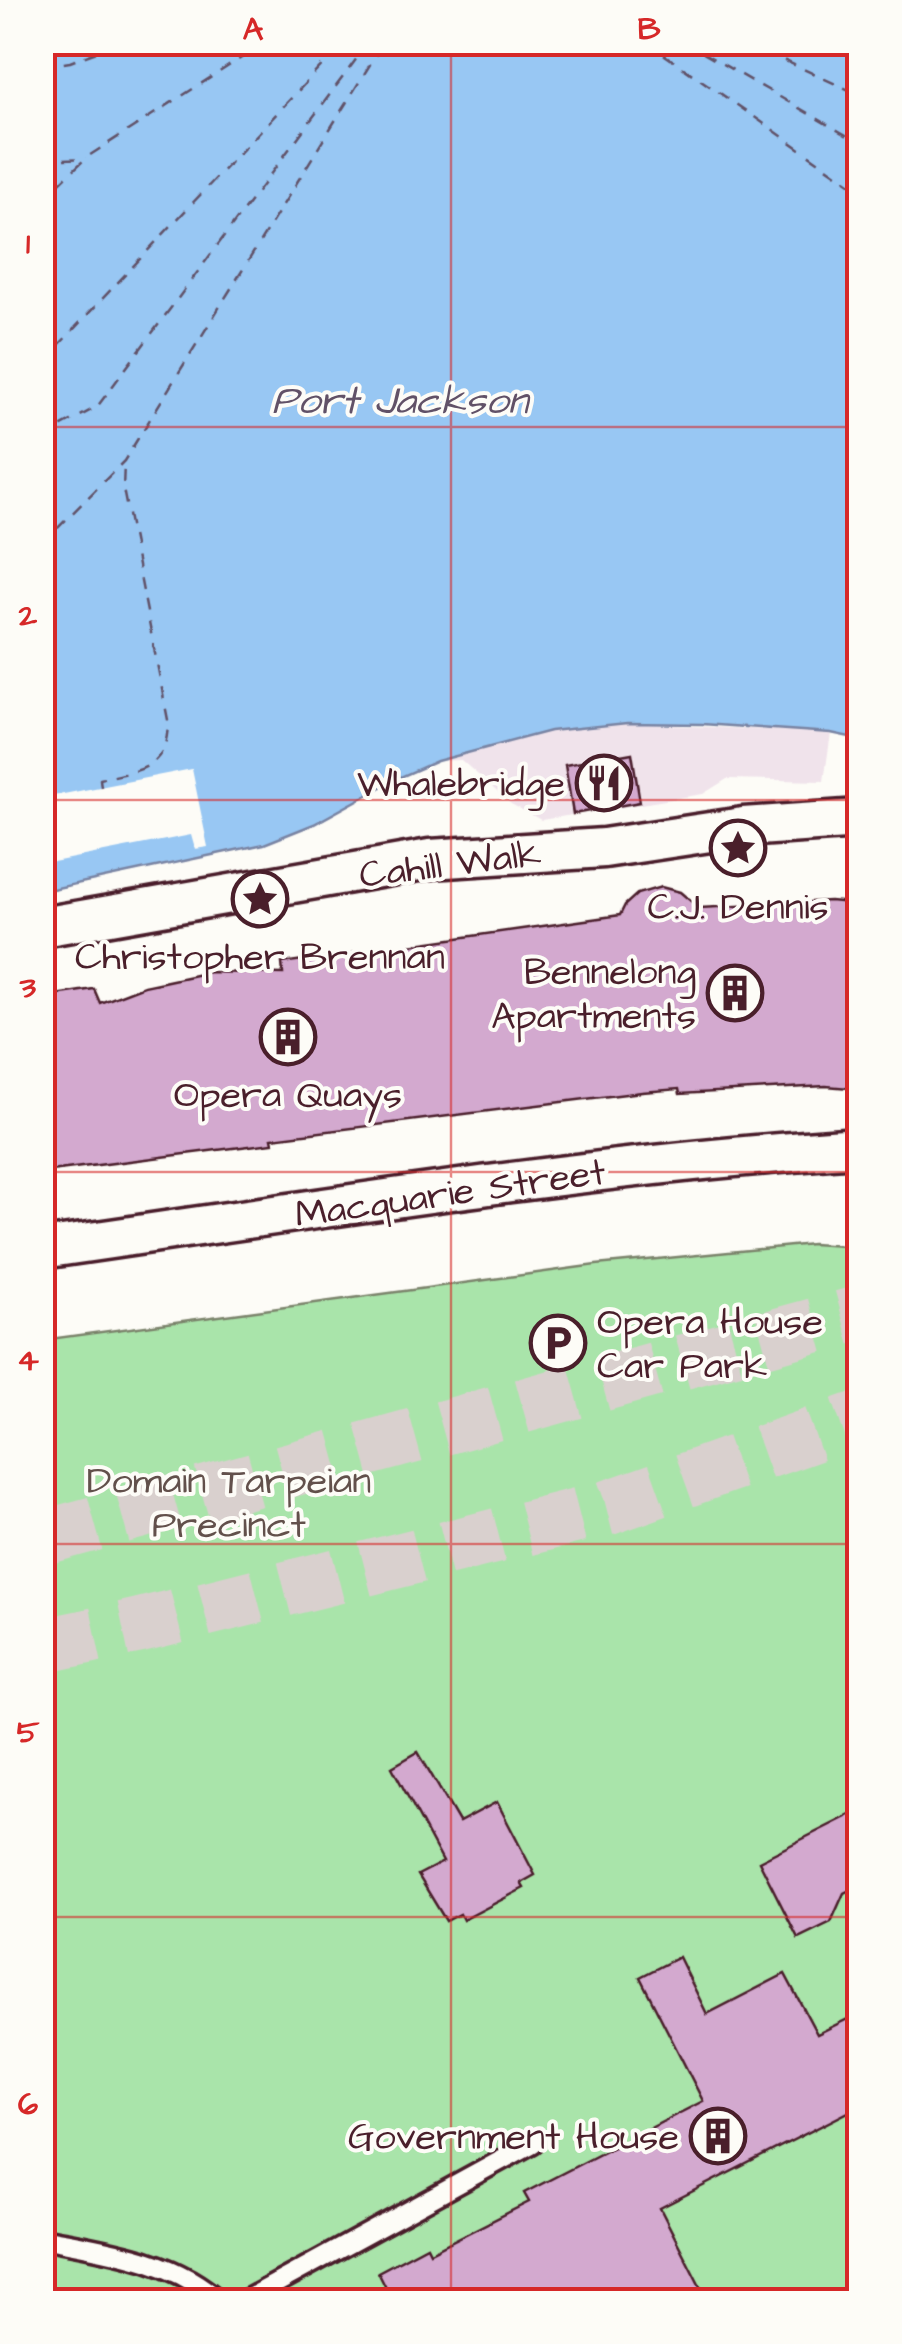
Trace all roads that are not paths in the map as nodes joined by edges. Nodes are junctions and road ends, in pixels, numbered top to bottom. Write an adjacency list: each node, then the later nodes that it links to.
1 (860, 819): 2 (street, Cahill Walk)
2 (42, 927)
3 (860, 1147): 4 (street, Macquarie Street)
4 (42, 1248)
5 (533, 2143): 8 (lane)
6 (42, 2238): 7 (lane)
7 (220, 2302)
8 (242, 2302)

